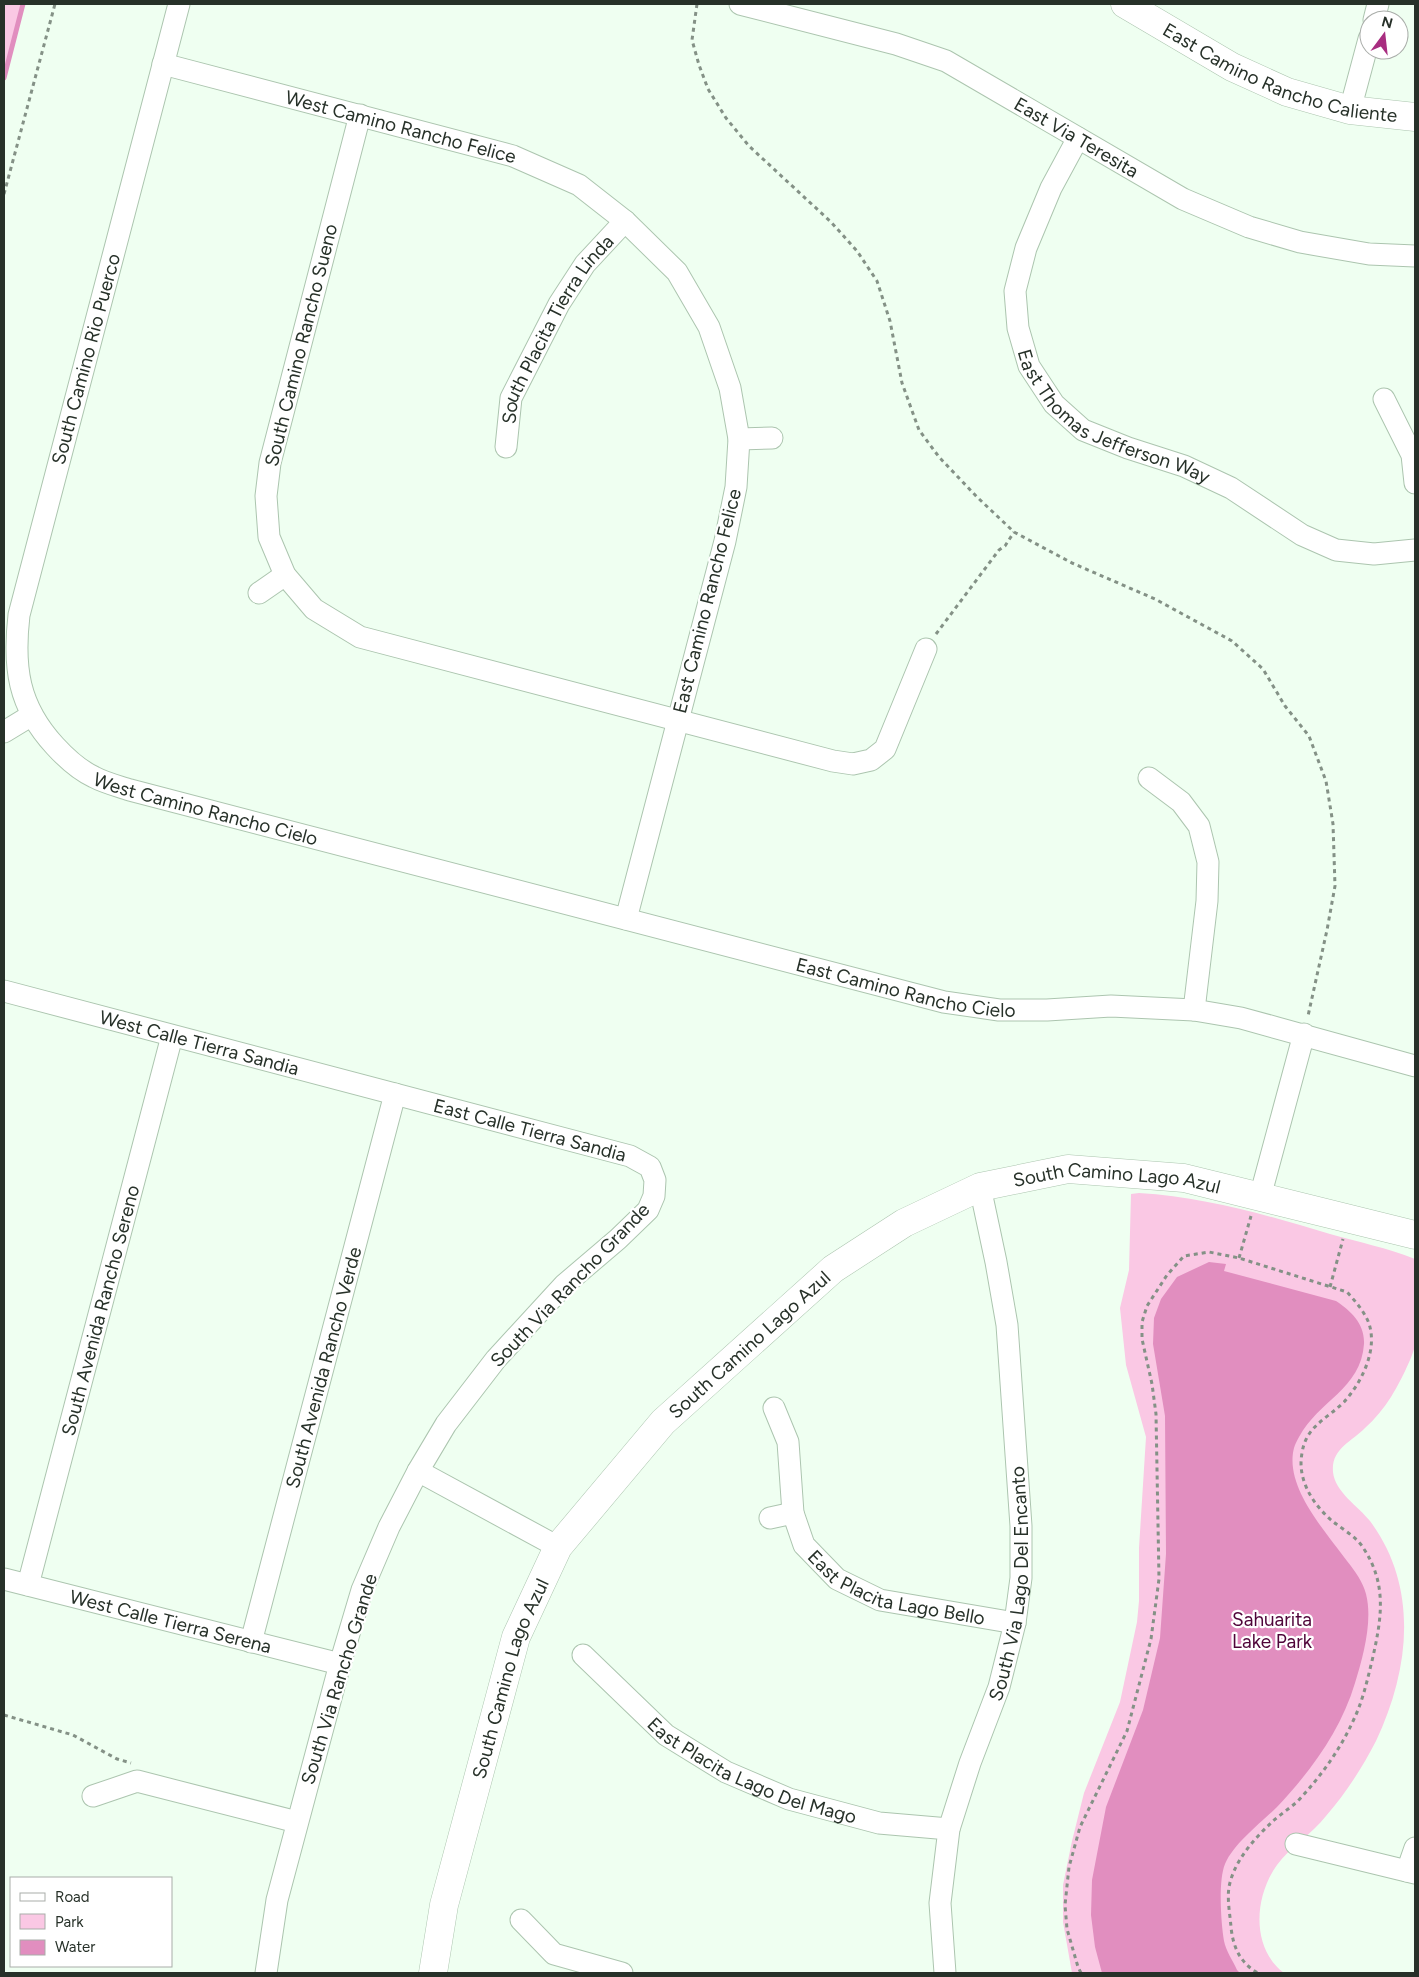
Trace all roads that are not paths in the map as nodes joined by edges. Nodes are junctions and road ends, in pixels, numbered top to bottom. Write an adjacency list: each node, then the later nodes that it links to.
1 (179, 4): 5 (street, South Camino Rio Puerco)
2 (740, 4): 9 (street, East Via Teresita)
3 (1125, 4): 6 (street, East Camino Rancho Caliente)
4 (1363, 60): 6 (street)
5 (163, 64): 7 (street, West Camino Rancho Felice); 21 (street, South Camino Rio Puerco)
6 (1350, 110): 8 (street, East Camino Rancho Caliente)
7 (360, 115): 10 (street, West Camino Rancho Felice); 18 (street, South Camino Rancho Sueno)
8 (1415, 117)
9 (1078, 138): 11 (street, East Via Teresita); 17 (street, East Thomas Jefferson Way)
10 (625, 221): 14 (street, East Camino Rancho Felice); 15 (street, South Placita Tierra Linda)
11 (1415, 256)
12 (1384, 399): 16 (street)
13 (772, 438): 14 (street)
14 (739, 439): 22 (street, East Camino Rancho Felice)
15 (506, 447)
16 (1415, 483)
17 (1415, 550)
18 (285, 575): 19 (street); 22 (street, South Camino Rancho Sueno)
19 (259, 592)
20 (926, 649): 22 (street, South Camino Rancho Sueno)
21 (32, 715): 23 (street); 25 (street, West Camino Rancho Cielo)
22 (678, 720): 26 (street, East Camino Rancho Felice)
23 (4, 732)
24 (1149, 778): 28 (street)
25 (403, 861): 26 (street, East Camino Rancho Cielo)
26 (626, 919): 28 (street, East Camino Rancho Cielo)
27 (4, 991): 30 (street, West Calle Tierra Sandia)
28 (1194, 1010): 29 (street, East Camino Rancho Cielo)
29 (1304, 1034): 31 (street, East Camino Rancho Cielo); 35 (street)
30 (172, 1036): 32 (street, West Calle Tierra Sandia); 43 (street, South Avenida Rancho Sereno)
31 (1415, 1066)
32 (395, 1094): 33 (street, East Calle Tierra Sandia); 45 (street, South Avenida Rancho Verde)
33 (655, 1180): 38 (street, South Via Rancho Grande)
34 (980, 1187): 35 (street, South Camino Lago Azul); 41 (street, South Camino Lago Azul); 44 (street, South Via Lago Del Encanto)
35 (1259, 1196): 36 (street, South Camino Lago Azul)
36 (1415, 1235)
37 (774, 1408): 39 (street, East Placita Lago Bello)
38 (418, 1471): 41 (street); 47 (street, South Via Rancho Grande)
39 (793, 1513): 40 (street); 44 (street, East Placita Lago Bello)
40 (770, 1518)
41 (558, 1547): 56 (street, South Camino Lago Azul)
42 (4, 1579): 43 (street, West Calle Tierra Serena)
43 (28, 1585): 45 (street, West Calle Tierra Serena)
44 (1015, 1623): 50 (street, South Via Lago Del Encanto)
45 (251, 1642): 47 (street, West Calle Tierra Serena)
46 (583, 1656): 50 (street, East Placita Lago Del Mago)
47 (340, 1664): 49 (street, South Via Rancho Grande)
48 (94, 1796): 49 (street)
49 (297, 1822): 55 (street, South Via Rancho Grande)
50 (948, 1829): 58 (street, South Via Lago Del Encanto)
51 (1296, 1844): 53 (street)
52 (1415, 1848): 53 (street)
53 (1411, 1872)
54 (521, 1920): 57 (street)
55 (266, 1973)
56 (433, 1973)
57 (622, 1973)
58 (945, 1973)

